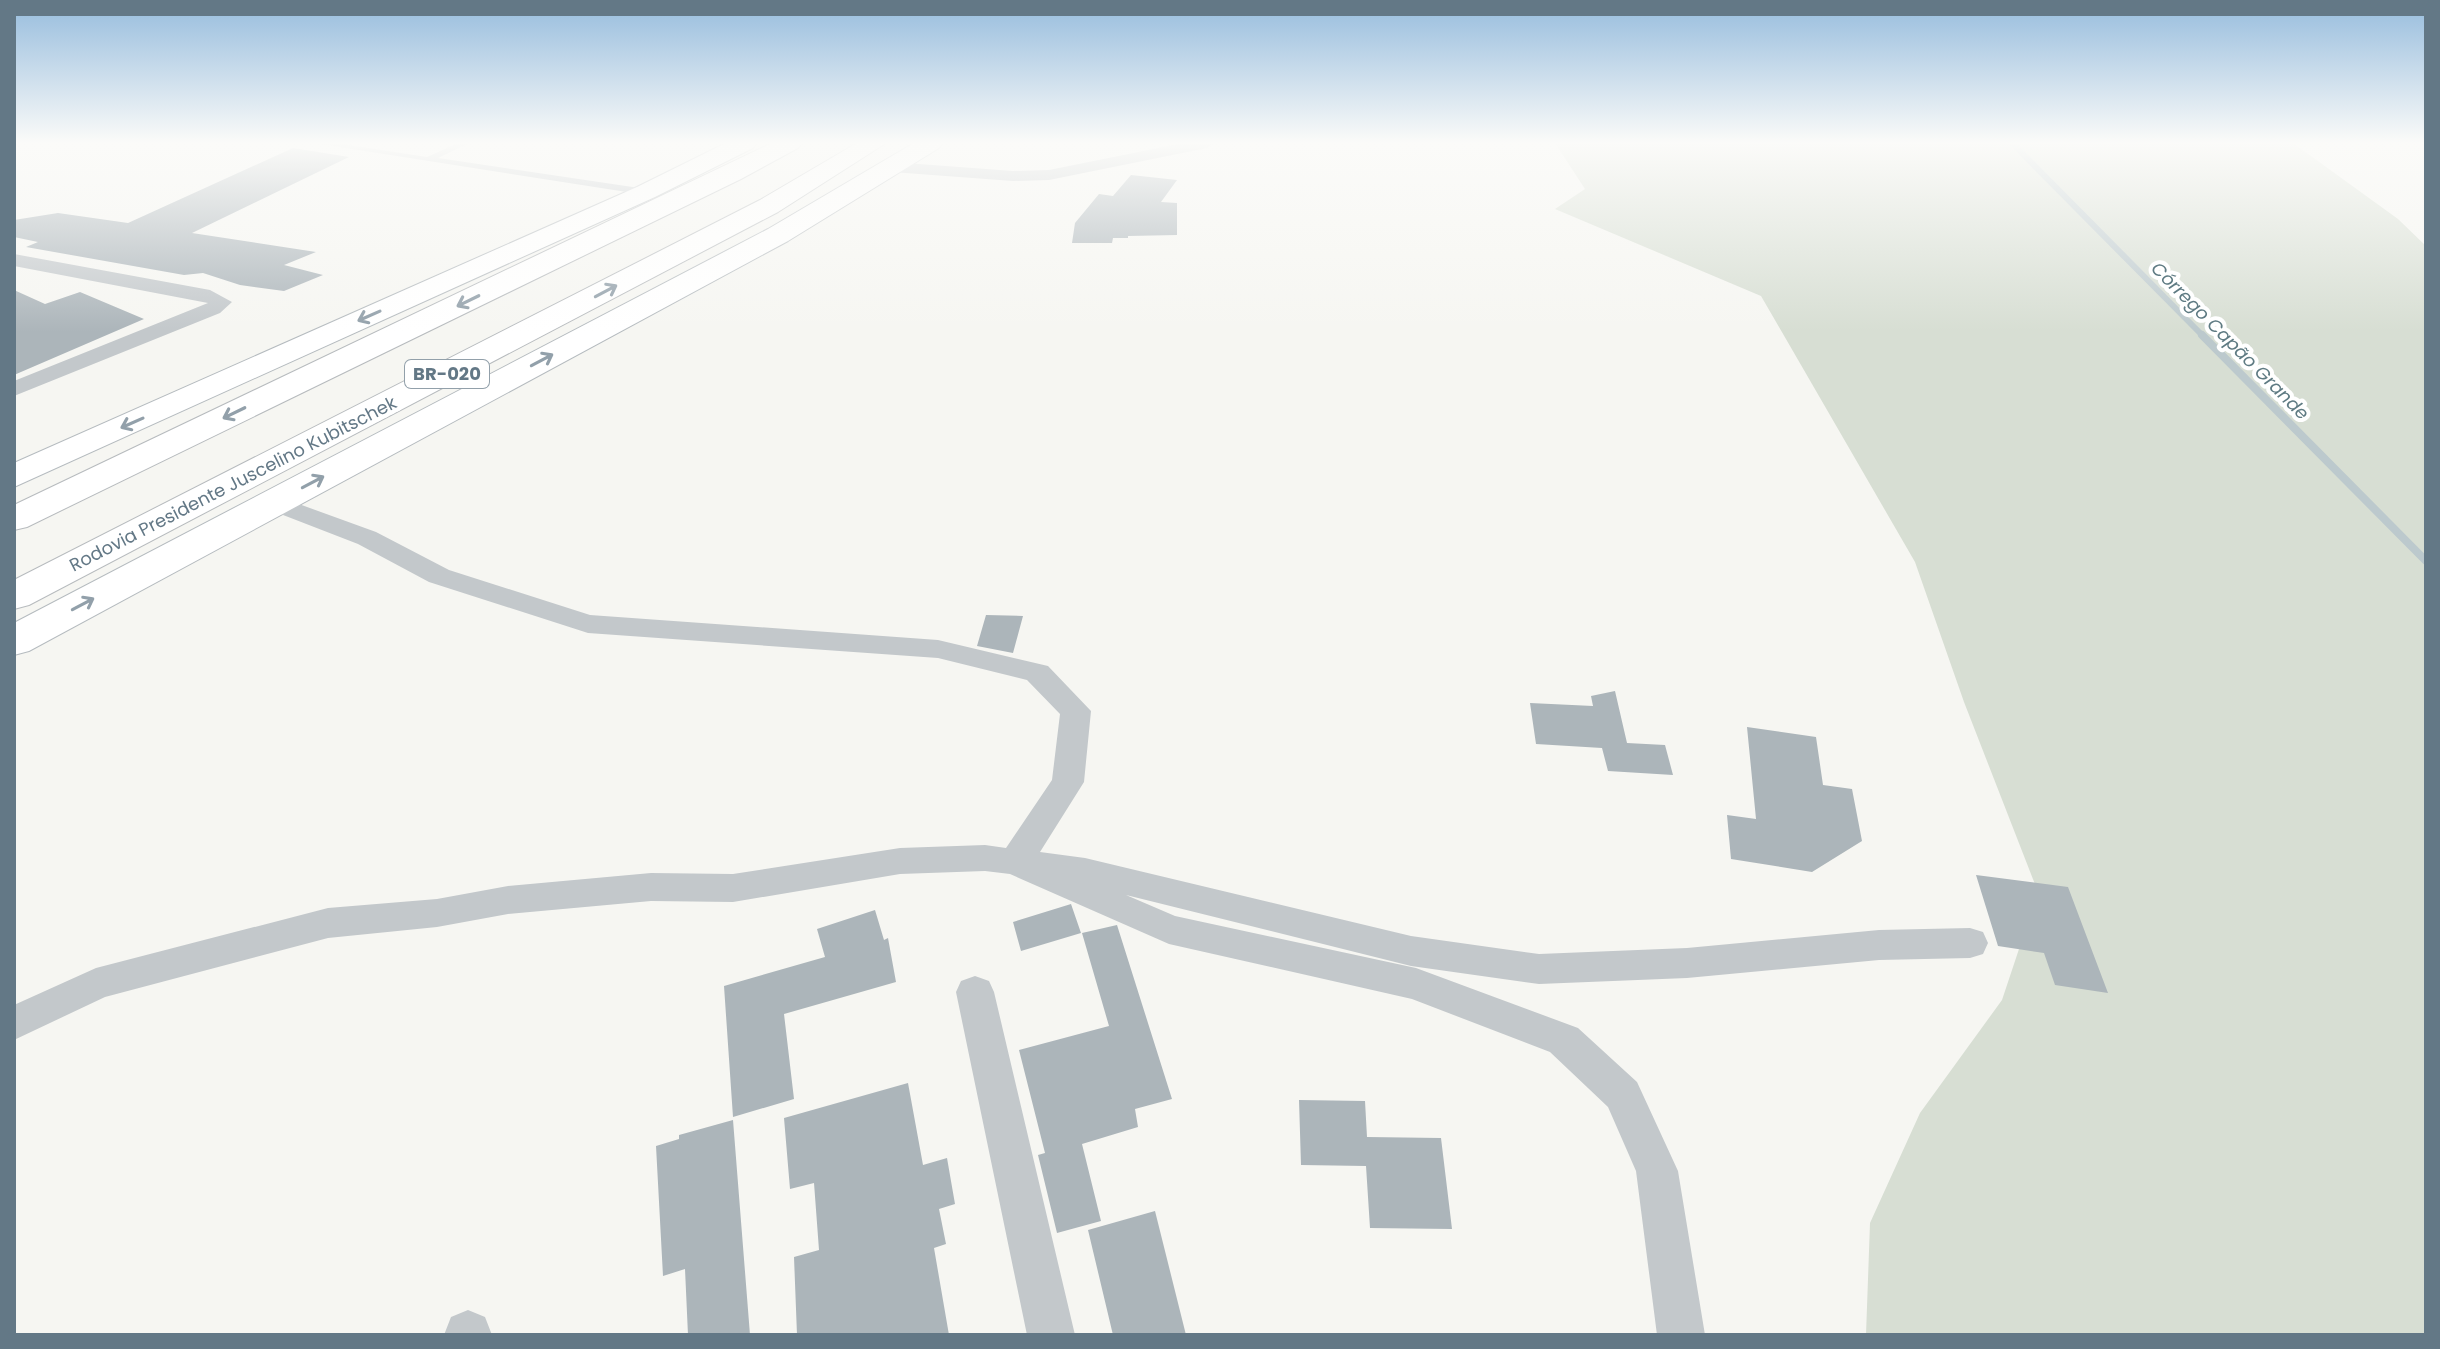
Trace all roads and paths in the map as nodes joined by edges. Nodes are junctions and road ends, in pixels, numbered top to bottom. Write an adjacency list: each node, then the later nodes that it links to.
1 (615, 206): 7 (main road, one-way to 7)
2 (666, 206): 9 (main road, BR-020, one-way to 9)
3 (769, 206): 10 (main road, Rodovia Presidente Juscelino Kubitschek / BR-020, one-way to 3)
4 (816, 206): 8 (main road, one-way to 4)
5 (14, 260): 6 (street)
6 (14, 389)
7 (14, 476)
8 (274, 503): 13 (main road, one-way to 8); 14 (street)
9 (14, 519)
10 (80, 563): 11 (main road, Rodovia Presidente Juscelino Kubitschek / BR-020); 12 (main road)
11 (14, 596)
12 (14, 604)
13 (14, 641)
14 (1015, 862): 15 (street); 17 (street); 19 (street)
15 (1970, 943)
16 (975, 992): 18 (street)
17 (14, 1023)
18 (1051, 1335)
19 (1681, 1335)

